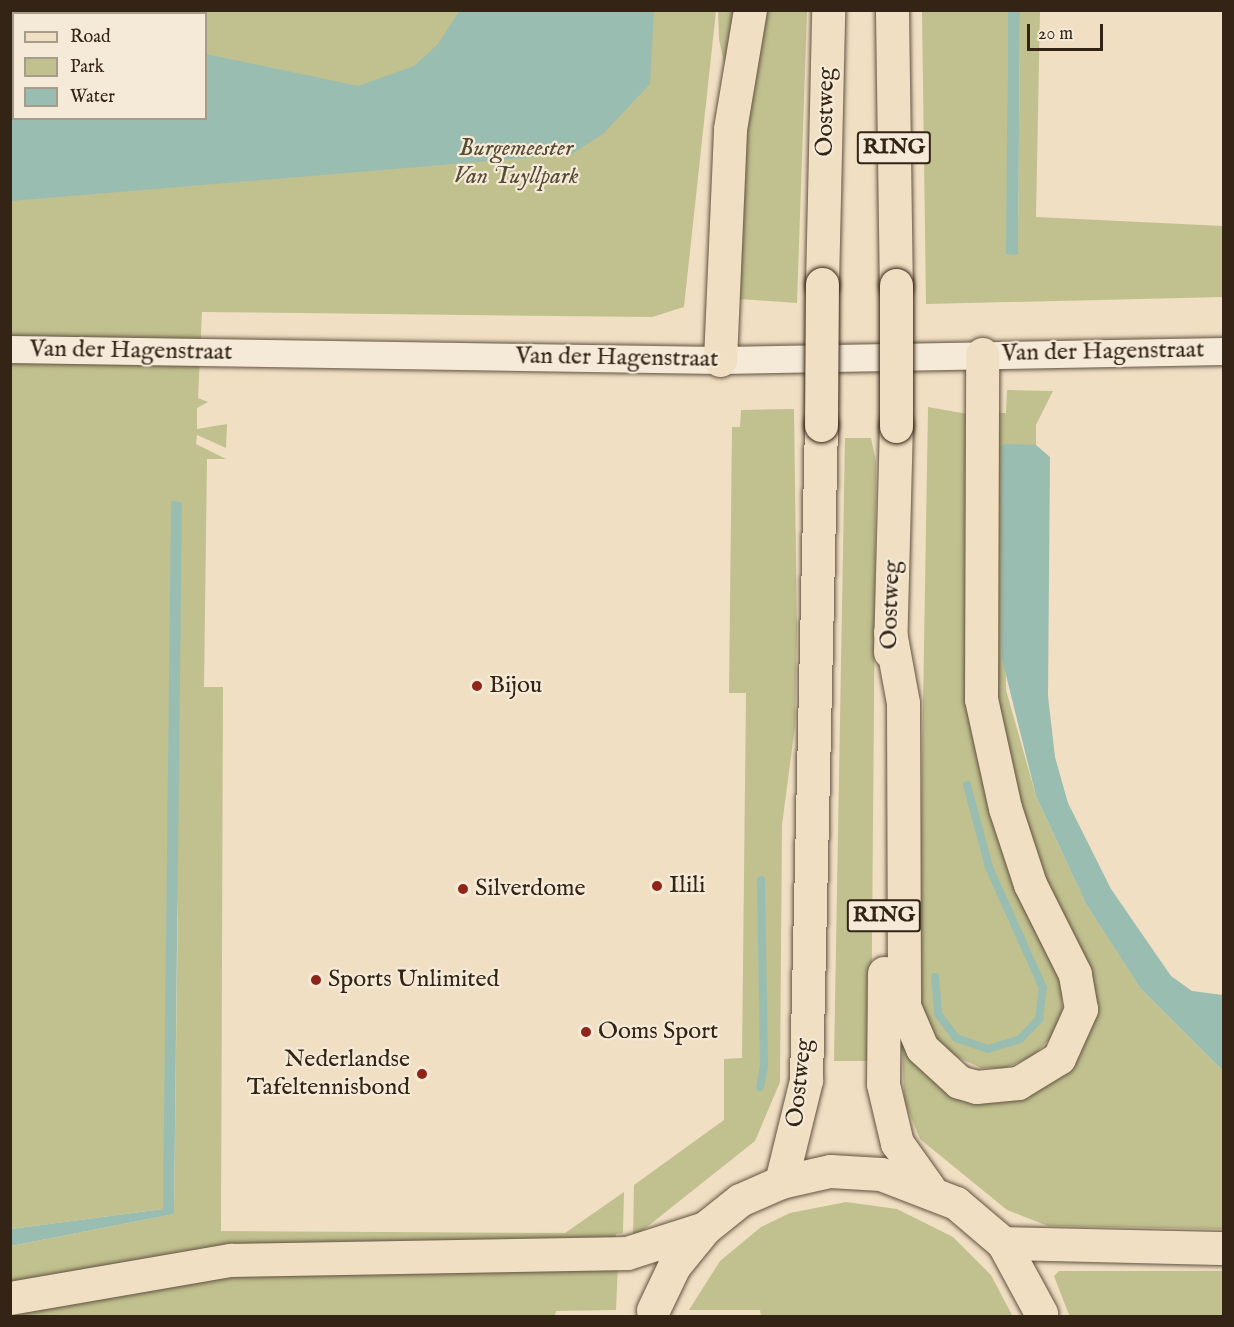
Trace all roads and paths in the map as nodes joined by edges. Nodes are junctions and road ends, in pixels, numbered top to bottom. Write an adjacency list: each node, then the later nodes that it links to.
1 (750, 10): 7 (main road)
2 (828, 10): 9 (main road, Oostweg / RING, bridge)
3 (892, 10): 8 (main road, Oostweg / RING, bridge)
4 (10, 348): 7 (street, Van der Hagenstraat)
5 (1224, 351): 6 (street, Van der Hagenstraat)
6 (982, 354): 7 (street, Van der Hagenstraat); 8 (main road)
7 (720, 360)
8 (890, 632): 10 (main road, Oostweg / RING)
9 (781, 1182): 10 (main road, RING); 11 (main road, RING)
10 (929, 1188): 12 (main road, RING)
11 (705, 1228): 14 (main road); 15 (main road, RING)
12 (1003, 1243): 13 (main road); 16 (main road, RING)
13 (1224, 1248)
14 (10, 1298)
15 (652, 1311)
16 (1041, 1313)

